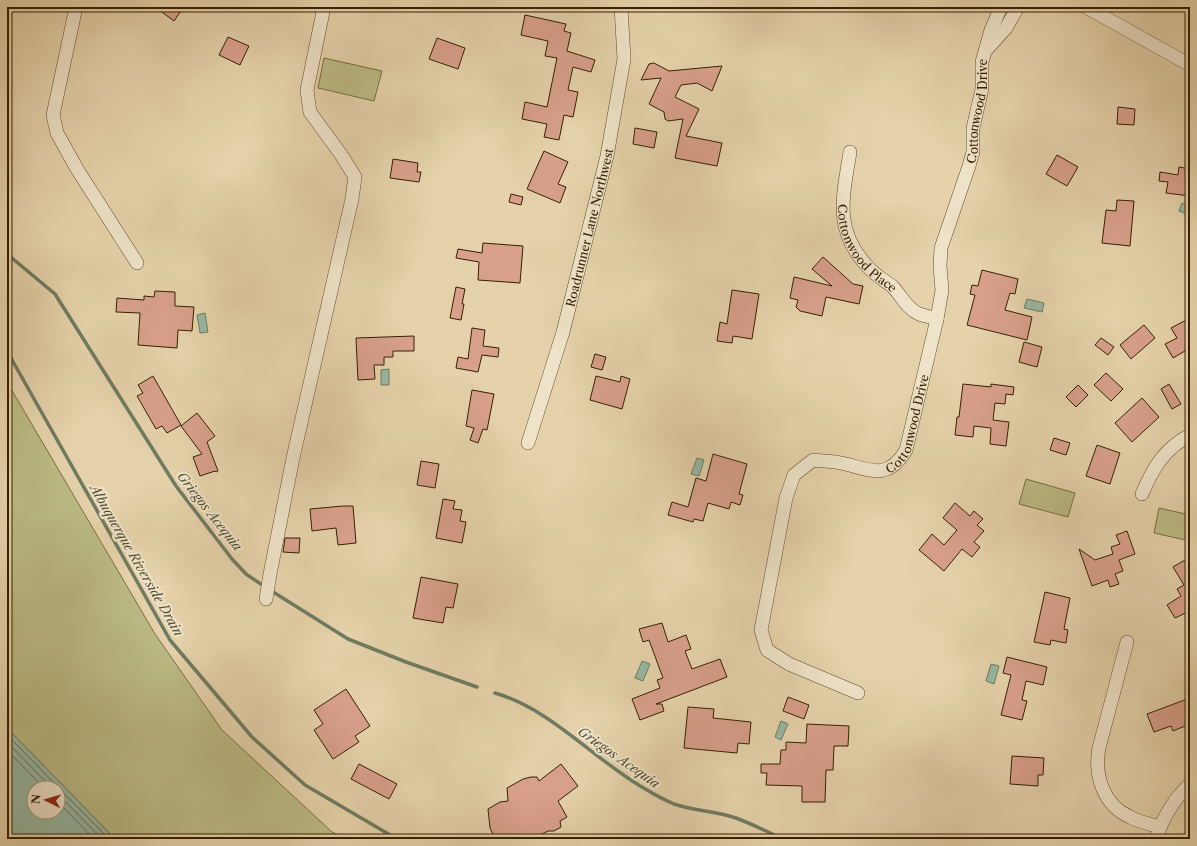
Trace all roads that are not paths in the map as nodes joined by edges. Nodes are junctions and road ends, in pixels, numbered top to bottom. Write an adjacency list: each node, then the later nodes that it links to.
1 (76, 7): 10 (street)
2 (324, 7): 15 (street)
3 (621, 7): 13 (street, Roadrunner Lane Northwest)
4 (1001, 7): 7 (street, Cottonwood Drive)
5 (1018, 7): 7 (street)
6 (1086, 7): 8 (street)
7 (986, 51): 11 (street, Cottonwood Drive)
8 (1190, 65)
9 (850, 152): 11 (street, Cottonwood Place)
10 (137, 263)
11 (937, 319): 17 (street, Cottonwood Drive)
12 (1190, 435): 14 (street)
13 (528, 443)
14 (1142, 494)
15 (267, 597)
16 (1127, 642): 19 (street)
17 (858, 693)
18 (1190, 784): 19 (street)
19 (1158, 833)

